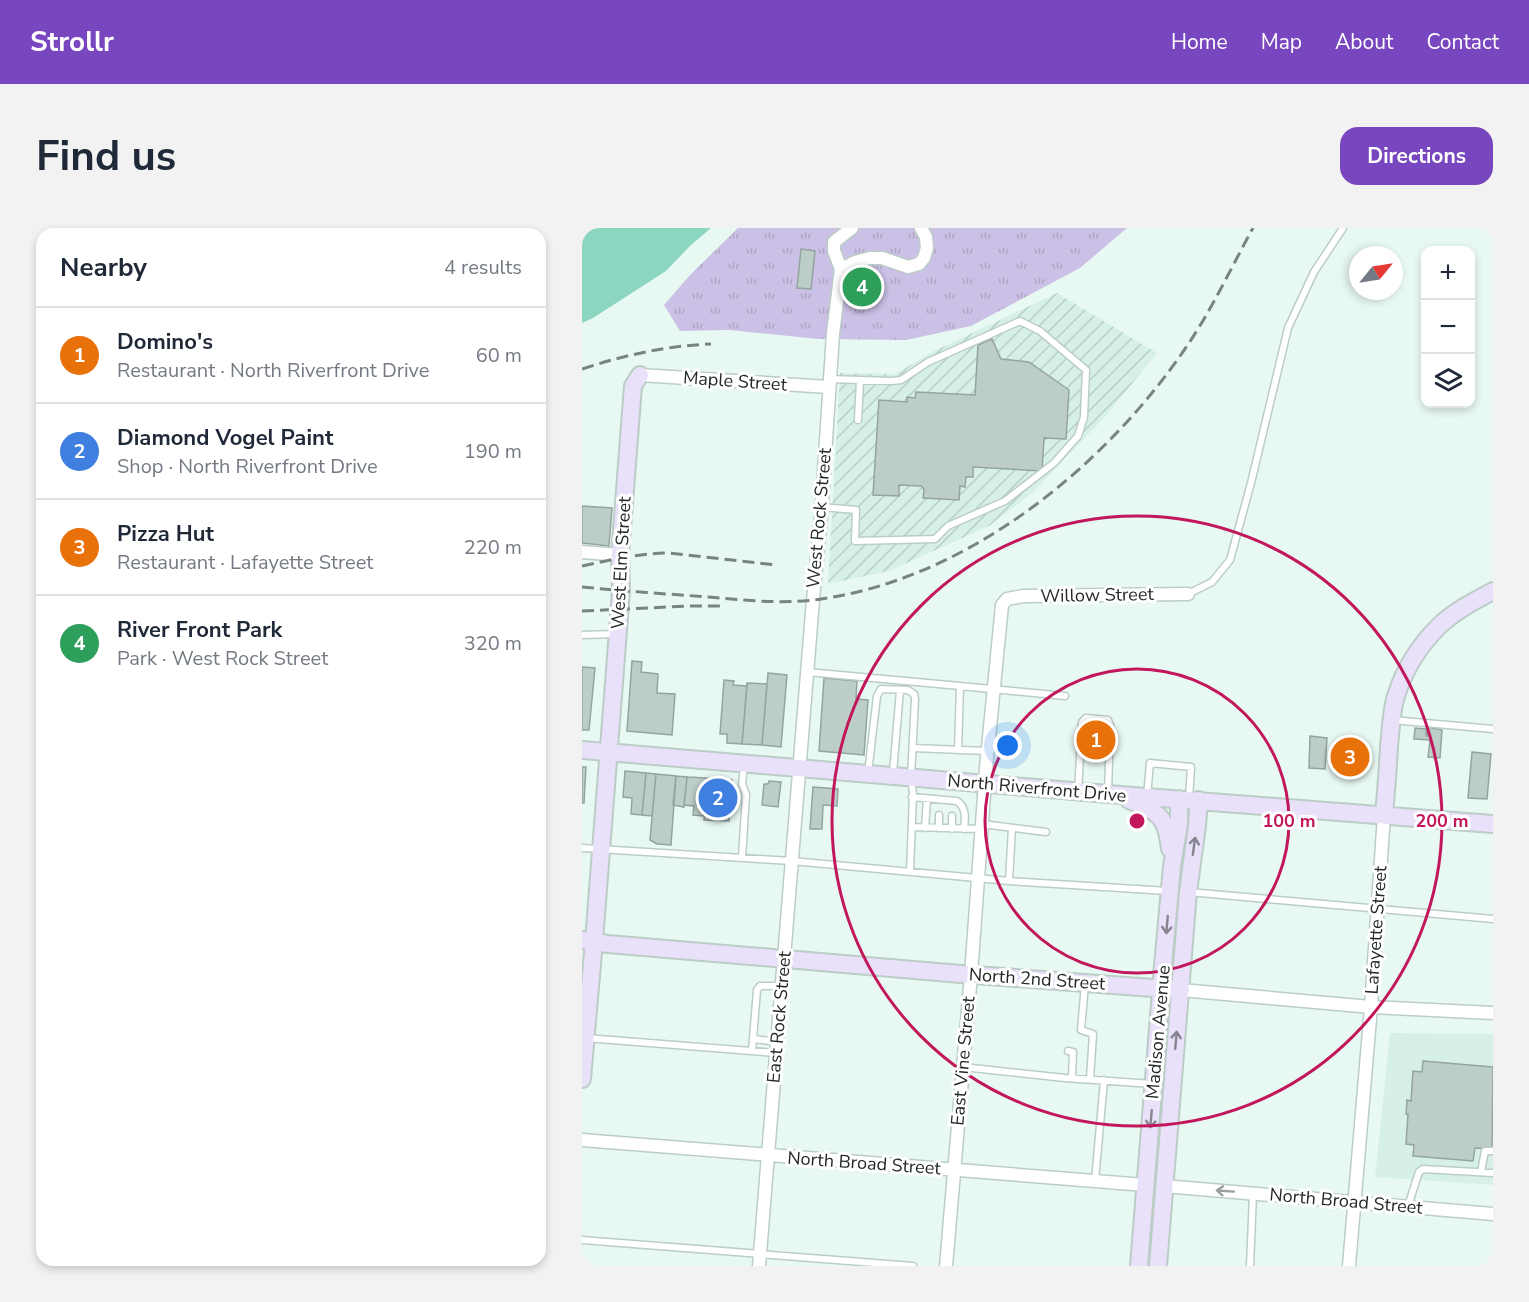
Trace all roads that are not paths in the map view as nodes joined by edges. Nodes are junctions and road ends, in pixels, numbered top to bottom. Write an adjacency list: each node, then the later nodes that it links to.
1 (852, 228): 4 (street, West Rock Street)
2 (921, 228): 4 (street)
3 (1343, 228): 13 (lane)
4 (841, 269): 7 (street, West Rock Street)
5 (640, 375): 7 (street, Maple Street); 11 (main road, West Elm Street)
6 (860, 380): 7 (lane); 8 (lane); 9 (lane)
7 (830, 383): 9 (street, West Rock Street)
8 (858, 420)
9 (822, 507): 17 (street, West Rock Street)
10 (582, 552): 11 (street)
11 (620, 555): 15 (main road, West Elm Street)
12 (1493, 591): 22 (main road, Lafayette Street)
13 (1188, 594): 14 (street, Willow Street)
14 (1007, 599): 19 (street, East Vine Street)
15 (617, 634): 16 (lane); 28 (main road, West Elm Street)
16 (582, 635)
17 (807, 672): 18 (lane); 30 (street, West Rock Street)
18 (960, 686): 19 (lane); 26 (lane)
19 (993, 689): 21 (lane); 27 (street, East Vine Street)
20 (900, 690): 24 (lane); 31 (lane); 32 (lane)
21 (1065, 696)
22 (1391, 720): 23 (lane); 42 (main road, Lafayette Street)
23 (1493, 729)
24 (913, 748): 26 (lane); 33 (lane)
25 (582, 750): 28 (main road, North Riverfront Drive)
26 (958, 750): 27 (lane)
27 (988, 751): 34 (street, East Vine Street)
28 (608, 752): 29 (main road, North Riverfront Drive); 54 (main road, West Elm Street)
29 (744, 763): 30 (main road, North Riverfront Drive); 55 (lane)
30 (799, 767): 31 (main road, North Riverfront Drive); 56 (street, East Rock Street)
31 (868, 773): 32 (main road, North Riverfront Drive)
32 (893, 776): 33 (main road, North Riverfront Drive)
33 (911, 777): 34 (main road, North Riverfront Drive); 37 (lane)
34 (986, 784): 35 (main road, North Riverfront Drive); 46 (street, East Vine Street)
35 (1078, 791): 36 (main road, North Riverfront Drive); 36 (lane)
36 (1111, 794): 38 (main road, North Riverfront Drive); 57 (main road)
37 (912, 797): 39 (lane); 45 (lane)
38 (1147, 797): 40 (main road, North Riverfront Drive); 40 (lane)
39 (927, 799): 47 (lane); 51 (lane)
40 (1189, 800): 42 (main road, North Riverfront Drive); 57 (main road, Madison Avenue); 62 (main road, Madison Avenue, one-way to 40)
41 (939, 815): 48 (lane)
42 (1384, 815): 44 (main road, North Riverfront Drive); 63 (street, Lafayette Street)
43 (952, 816): 50 (lane)
44 (1493, 824)
45 (912, 827): 47 (lane); 58 (lane)
46 (982, 827): 49 (lane); 51 (lane); 59 (street, East Vine Street)
47 (925, 828): 48 (lane)
48 (939, 828): 50 (lane)
49 (1012, 828): 52 (lane); 60 (lane)
50 (952, 829): 51 (lane)
51 (964, 829)
52 (1046, 832)
53 (582, 848): 54 (lane)
54 (601, 850): 55 (lane); 65 (main road, West Elm Street)
55 (742, 858): 56 (lane)
56 (792, 861): 58 (lane); 66 (street, East Rock Street)
57 (1172, 866): 61 (main road, Madison Avenue)
58 (910, 872): 59 (lane)
59 (978, 878): 60 (lane); 67 (street, East Vine Street)
60 (1009, 881): 61 (lane)
61 (1170, 891): 70 (main road, Madison Avenue, one-way to 70)
62 (1188, 892): 63 (lane); 71 (main road, Madison Avenue)
63 (1377, 908): 64 (lane); 72 (street, Lafayette Street)
64 (1493, 919)
65 (588, 941): 66 (main road, North 2nd Street); 74 (main road, West Elm Street)
66 (784, 959): 67 (main road, North 2nd Street); 69 (street, East Rock Street)
67 (971, 975): 68 (main road, North 2nd Street); 79 (street, East Vine Street)
68 (1085, 982): 70 (main road, North 2nd Street); 82 (lane)
69 (782, 986): 75 (lane); 76 (street, East Rock Street)
70 (1161, 988): 71 (main road, North 2nd Street); 84 (main road, Madison Avenue)
71 (1181, 990): 72 (street, North 2nd Street); 93 (main road, Madison Avenue, one-way to 71)
72 (1371, 1006): 73 (street, North 2nd Street); 95 (street, Lafayette Street)
73 (1493, 1013)
74 (586, 1038): 77 (lane); 81 (main road, West Elm Street)
75 (754, 1039): 76 (lane); 77 (lane)
76 (776, 1047): 77 (lane); 87 (street, East Rock Street)
77 (752, 1051)
78 (1068, 1051): 80 (lane)
79 (963, 1067): 80 (lane); 88 (street, East Vine Street)
80 (1072, 1078): 82 (lane)
81 (582, 1079)
82 (1089, 1079): 83 (lane)
83 (1104, 1080): 84 (lane); 91 (lane)
84 (1153, 1084): 92 (main road, Madison Avenue, one-way to 92)
85 (582, 1140): 87 (street, North Broad Street)
86 (1493, 1151): 89 (lane)
87 (767, 1155): 88 (street, North Broad Street); 99 (street, East Rock Street)
88 (954, 1170): 91 (street, North Broad Street); 101 (street, East Vine Street)
89 (1481, 1172): 90 (lane); 96 (lane)
90 (1493, 1173)
91 (1095, 1181): 92 (street, North Broad Street)
92 (1145, 1185): 102 (main road, Madison Avenue)
93 (1164, 1186): 94 (street, North Broad Street, one-way to 93); 103 (main road, Madison Avenue)
94 (1253, 1193): 95 (street, North Broad Street); 104 (lane)
95 (1354, 1201): 96 (street, North Broad Street); 105 (street, Lafayette Street)
96 (1408, 1206): 97 (street, North Broad Street)
97 (1493, 1214)
98 (582, 1240): 99 (lane)
99 (759, 1260): 100 (lane)
100 (913, 1266)
101 (946, 1266)
102 (1139, 1266)
103 (1158, 1266)
104 (1250, 1266)
105 (1349, 1266)

